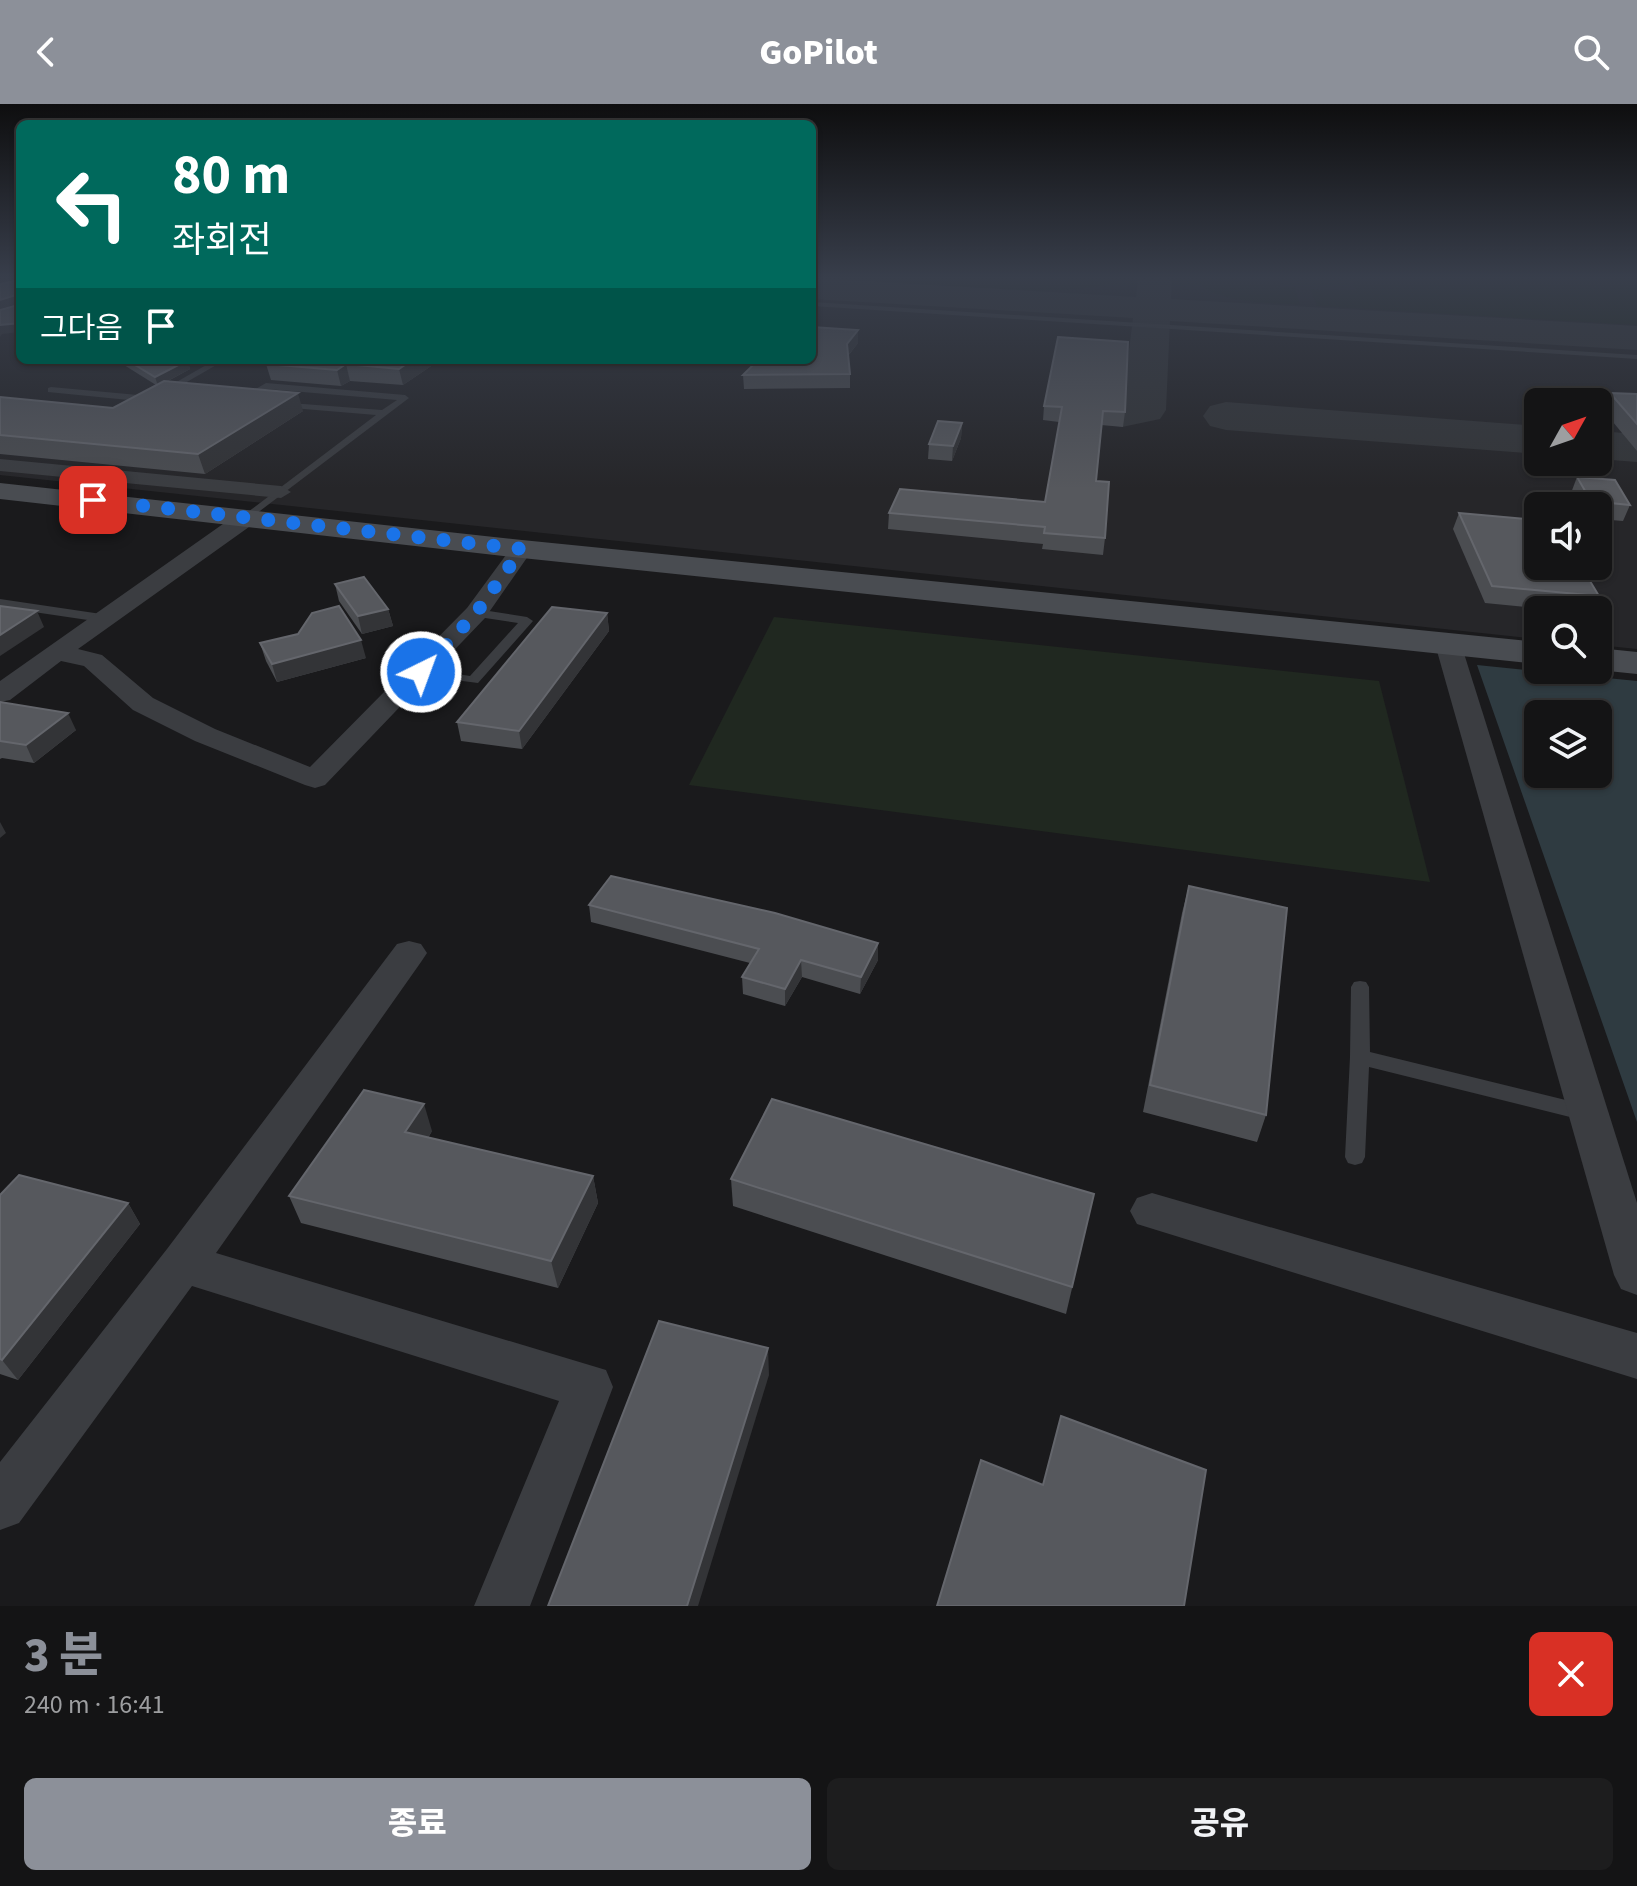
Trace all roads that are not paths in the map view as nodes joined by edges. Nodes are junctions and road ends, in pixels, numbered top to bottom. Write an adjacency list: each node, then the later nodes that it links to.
1 (1498, 348): 2 (lane)
2 (1637, 357)
3 (214, 364): 5 (lane)
4 (51, 390): 7 (lane)
5 (161, 393): 6 (lane); 7 (lane)
6 (187, 396)
7 (149, 399): 12 (lane)
8 (228, 399): 9 (lane)
9 (241, 400): 10 (lane); 13 (lane)
10 (257, 402)
11 (273, 403): 13 (lane)
12 (125, 411)
13 (384, 413): 16 (lane)
14 (0, 465): 16 (street)
15 (0, 491): 17 (street)
16 (281, 492): 17 (lane)
17 (248, 517): 18 (street); 21 (street)
18 (522, 549): 20 (street); 22 (street)
19 (0, 603): 21 (lane)
20 (476, 613): 27 (street); 27 (lane)
21 (108, 619): 23 (street)
22 (1448, 644): 24 (street); 32 (street)
23 (56, 652): 27 (street); 28 (street)
24 (1524, 652)
25 (1612, 660): 26 (street)
26 (1637, 663)
27 (421, 672)
28 (0, 694)
29 (409, 953): 35 (street)
30 (1360, 987): 31 (lane)
31 (1360, 1057): 32 (lane); 33 (lane)
32 (1588, 1113): 36 (street)
33 (1355, 1157)
34 (1152, 1211): 37 (street)
35 (183, 1263): 38 (street); 39 (street)
36 (1637, 1275)
37 (1637, 1356)
38 (0, 1504)
39 (502, 1606)

